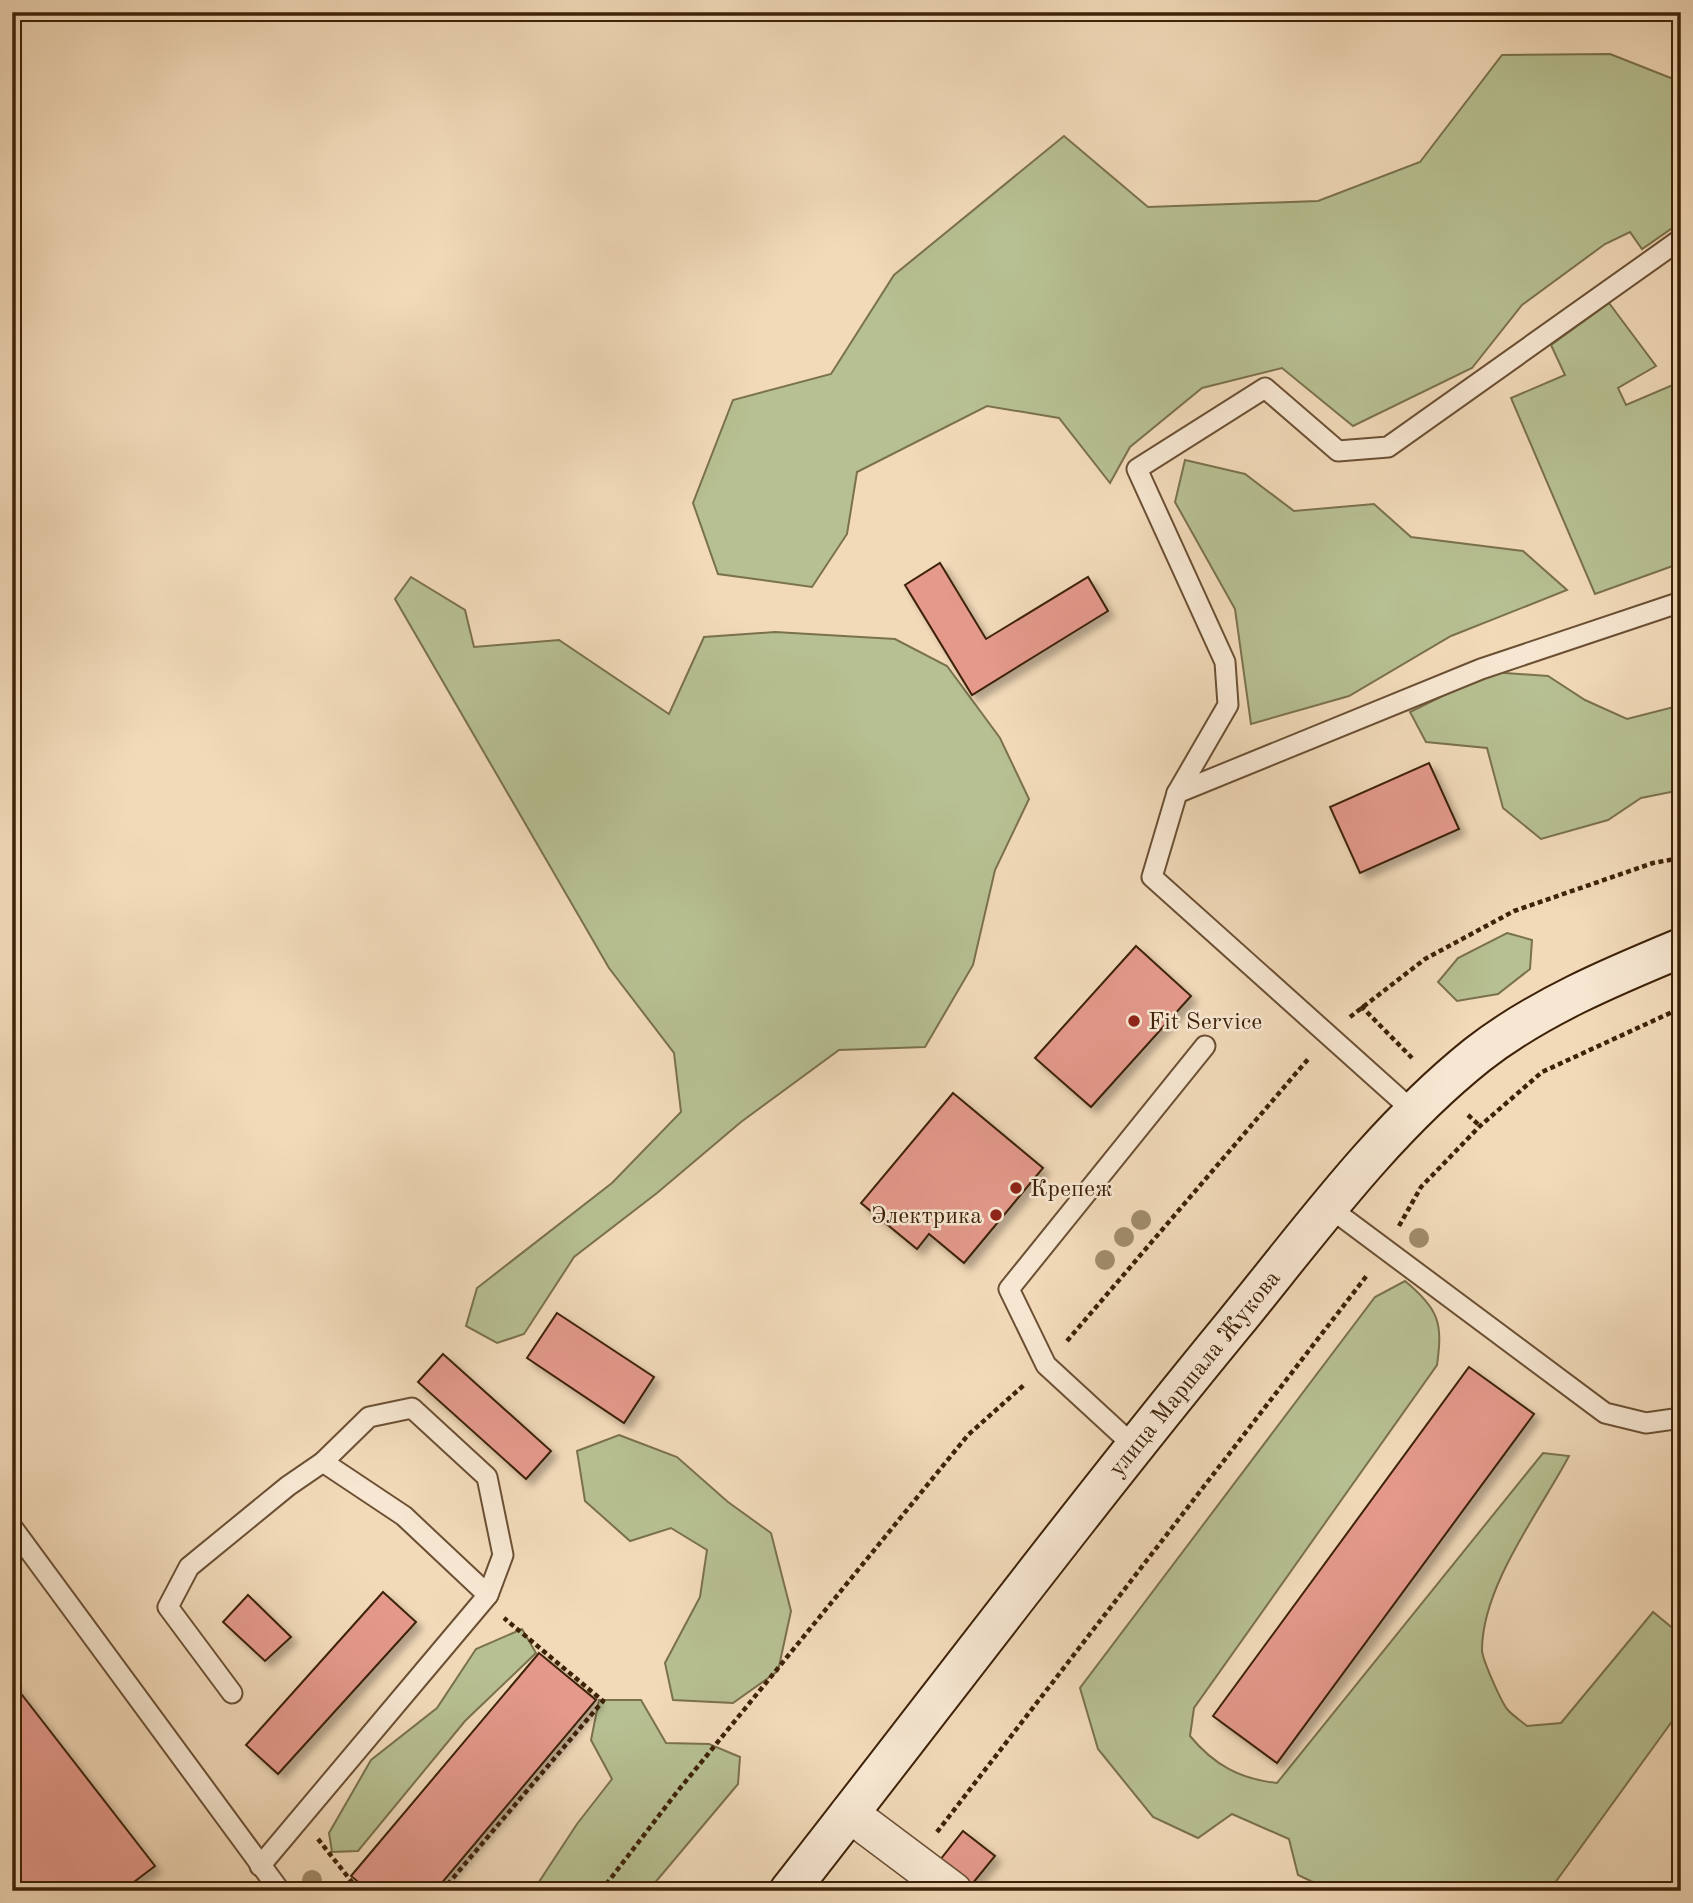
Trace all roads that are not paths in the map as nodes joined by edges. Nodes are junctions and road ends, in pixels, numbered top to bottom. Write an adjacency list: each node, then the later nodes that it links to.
1 (1681, 239): 3 (lane)
2 (1681, 602): 3 (lane)
3 (1177, 793): 6 (lane)
4 (1681, 948): 6 (main road, улица Маршала Жукова)
5 (1205, 1046): 9 (lane)
6 (1413, 1111): 7 (main road, улица Маршала Жукова)
7 (1330, 1208): 8 (lane); 9 (main road, улица Маршала Жукова)
8 (1681, 1418)
9 (1134, 1446): 14 (main road, улица Маршала Жукова)
10 (323, 1462): 12 (lane); 12 (lane); 13 (lane)
11 (12, 1527): 15 (lane)
12 (486, 1598): 15 (lane)
13 (232, 1693)
14 (849, 1813): 16 (street); 18 (main road, улица Маршала Жукова)
15 (260, 1866): 17 (lane)
16 (946, 1889)
17 (280, 1891)
18 (789, 1891)

